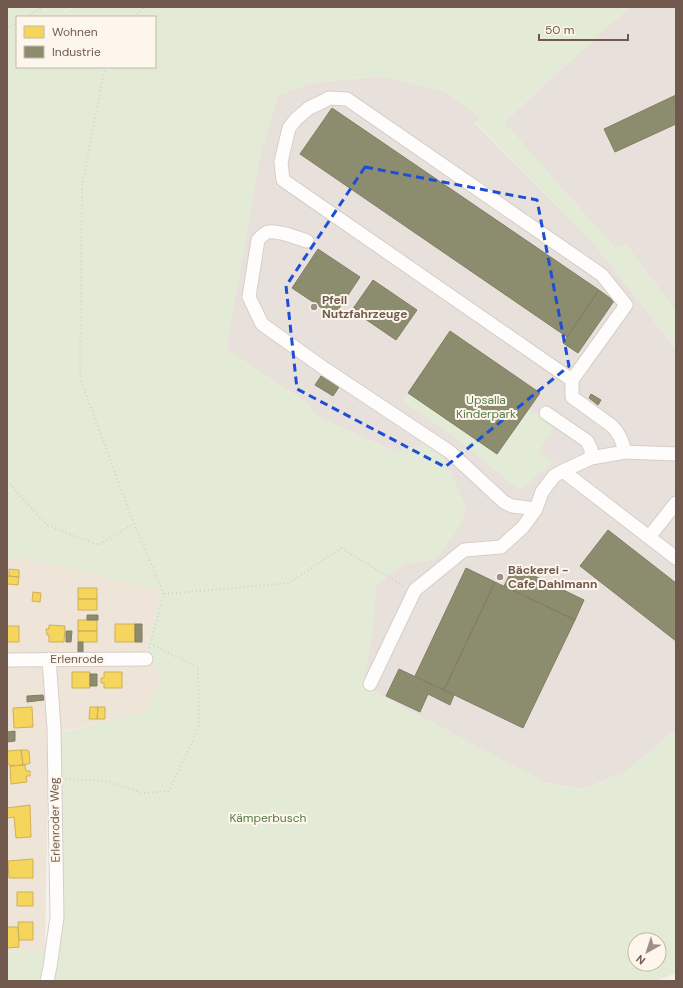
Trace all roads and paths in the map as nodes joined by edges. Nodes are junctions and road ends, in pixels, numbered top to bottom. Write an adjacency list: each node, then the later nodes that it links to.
1 (43, 7): 3 (path)
2 (144, 7): 4 (path)
3 (28, 16)
4 (135, 16)
5 (16, 24): 6 (path)
6 (7, 29)
7 (105, 68): 18 (path)
8 (306, 241): 17 (street)
9 (572, 380): 9 (street); 11 (street)
10 (546, 413): 13 (street)
11 (625, 452): 12 (street); 13 (street)
12 (676, 454)
13 (591, 458): 14 (street)
14 (563, 471): 17 (street); 19 (street)
15 (7, 481): 18 (path)
16 (676, 503): 19 (street)
17 (536, 509): 21 (street)
18 (134, 524): 22 (path)
19 (649, 537): 20 (street)
20 (676, 558)
21 (414, 593): 22 (path); 27 (street)
22 (164, 594): 23 (path)
23 (151, 644): 25 (path); 28 (path)
24 (48, 659): 25 (street, Erlenrode); 26 (street, Erlenrode); 28 (street, Erlenroder Weg)
25 (146, 659)
26 (7, 660)
27 (370, 684)
28 (54, 779): 29 (street, Erlenroder Weg)
29 (47, 981)

